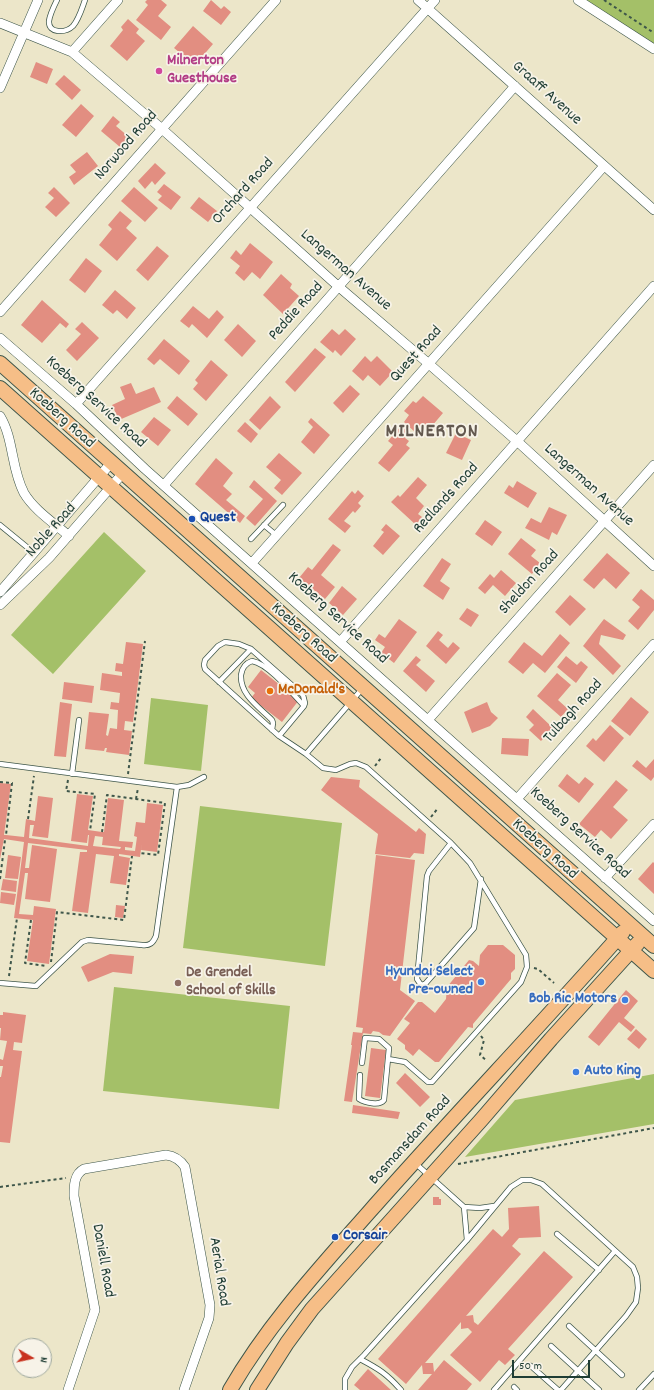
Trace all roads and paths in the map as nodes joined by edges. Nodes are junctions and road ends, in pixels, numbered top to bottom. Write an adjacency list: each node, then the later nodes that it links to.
1 (38, 0): 12 (street)
2 (57, 0): 3 (lane)
3 (85, 0)
4 (118, 0): 15 (street)
5 (276, 0): 18 (street, Norwood Road)
6 (418, 0): 10 (street, Graaff Avenue)
7 (435, 0): 10 (street, Orchard Road)
8 (578, 0): 14 (street)
9 (604, 0): 13 (path)
10 (428, 8): 16 (street, Graaff Avenue); 20 (street, Orchard Road)
11 (0, 23): 12 (street, Langerman Avenue)
12 (23, 33): 15 (street, Langerman Avenue); 17 (street)
13 (654, 33)
14 (654, 50)
15 (72, 52): 18 (street, Langerman Avenue)
16 (515, 86): 19 (street, Graaff Avenue); 23 (street, Peddie Road)
17 (0, 88)
18 (162, 129): 20 (street, Langerman Avenue); 24 (street, Norwood Road)
19 (604, 166): 21 (street, Graaff Avenue); 27 (street, Quest Road)
20 (250, 208): 23 (street, Langerman Avenue); 29 (street, Orchard Road)
21 (654, 210)
22 (654, 286): 31 (street, Redlands Road)
23 (338, 287): 27 (street, Langerman Avenue); 36 (street, Peddie Road)
24 (0, 312)
25 (0, 338): 29 (street, Koeberg Service Road)
26 (0, 364): 32 (main road, Koeberg Road)
27 (429, 364): 31 (street, Langerman Avenue); 43 (street, Quest Road)
28 (0, 388): 35 (main road, Koeberg Road)
29 (76, 404): 36 (street, Koeberg Service Road)
30 (0, 416): 41 (street)
31 (518, 442): 39 (street, Langerman Avenue); 52 (street, Redlands Road)
32 (111, 463): 34 (main road, Koeberg Road); 35 (street, Noble Road)
33 (654, 466): 39 (street, Sheldon Road)
34 (123, 473): 37 (street, Noble Road); 56 (main road, Koeberg Road)
35 (99, 476): 37 (main road, Koeberg Road); 41 (street, Noble Road)
36 (164, 485): 47 (street, Koeberg Service Road)
37 (112, 487): 44 (street, Noble Road); 57 (main road, Koeberg Road)
38 (283, 504): 42 (lane)
39 (605, 521): 48 (street, Langerman Avenue); 60 (street, Sheldon Road)
40 (0, 525): 46 (lane)
41 (57, 525): 44 (street); 46 (street, Noble Road)
42 (264, 525): 43 (lane); 45 (lane)
43 (276, 535): 47 (street, Quest Road)
44 (69, 536): 50 (street, Noble Road)
45 (251, 539)
46 (33, 552): 49 (street, Noble Road)
47 (252, 563): 52 (street, Koeberg Service Road)
48 (654, 566)
49 (0, 592)
50 (0, 605)
51 (145, 641): 68 (path)
52 (340, 642): 60 (street, Koeberg Service Road)
53 (654, 644): 73 (street, Tulbagh Road)
54 (251, 649): 55 (lane); 55 (lane); 58 (lane)
55 (219, 682): 61 (lane)
56 (364, 688): 57 (lane); 91 (main road, Koeberg Road)
57 (352, 701): 63 (lane); 92 (main road, Koeberg Road)
58 (304, 706): 61 (lane); 62 (lane)
59 (79, 720): 66 (lane)
60 (428, 720): 73 (street, Koeberg Service Road)
61 (272, 730): 62 (lane)
62 (279, 736): 63 (lane)
63 (306, 754): 76 (lane)
64 (0, 764): 65 (lane)
65 (35, 769): 66 (lane); 75 (path)
66 (70, 774): 68 (lane); 78 (path)
67 (204, 777): 71 (lane)
68 (127, 781): 70 (lane)
69 (0, 782): 80 (path)
70 (139, 782): 71 (lane); 72 (path)
71 (176, 788): 99 (lane)
72 (136, 799): 79 (path); 83 (path)
73 (517, 799): 85 (street, Koeberg Service Road)
74 (438, 808): 76 (path)
75 (28, 819)
76 (427, 822): 82 (lane)
77 (654, 824): 85 (street)
78 (90, 830)
79 (102, 832)
80 (6, 835)
81 (5, 840): 86 (path)
82 (451, 843): 87 (lane); 87 (lane)
83 (140, 853)
84 (132, 856): 89 (path)
85 (605, 878): 90 (street, Koeberg Service Road)
86 (0, 879)
87 (480, 879): 95 (lane)
88 (17, 918): 99 (path)
89 (31, 920)
90 (654, 921)
91 (630, 924): 92 (main road, Bosmansdam Road); 93 (main road, Koeberg Road)
92 (618, 938): 94 (main road, Koeberg Road); 106 (main road, Bosmansdam Road)
93 (649, 941): 94 (main road)
94 (632, 950): 96 (main road, Koeberg Road); 108 (main road)
95 (527, 968): 98 (path); 100 (lane)
96 (654, 971)
97 (0, 983): 99 (lane)
98 (554, 983)
99 (8, 984)
100 (478, 1032): 101 (lane); 102 (path)
101 (388, 1059): 103 (lane); 104 (lane)
102 (486, 1060)
103 (362, 1063)
104 (360, 1075)
105 (654, 1128): 107 (path)
106 (414, 1162): 108 (lane); 127 (main road, Bosmansdam Road)
107 (455, 1165)
108 (430, 1177): 112 (lane); 128 (main road)
109 (76, 1178): 110 (path); 125 (street, Daniell Road); 126 (street, Aerial Road)
110 (0, 1187)
111 (494, 1206): 112 (lane); 114 (lane); 115 (lane)
112 (464, 1207): 114 (lane)
113 (557, 1234): 116 (lane)
114 (467, 1240): 120 (lane)
115 (615, 1251): 116 (lane); 119 (lane)
116 (599, 1270): 131 (lane)
117 (569, 1326): 119 (lane)
118 (551, 1346): 122 (lane)
119 (596, 1351): 122 (lane); 123 (lane)
120 (360, 1359): 129 (lane); 130 (lane)
121 (532, 1366): 132 (lane)
122 (578, 1371): 132 (lane); 133 (lane)
123 (622, 1375)
124 (654, 1375): 134 (lane)
125 (68, 1390)
126 (184, 1390)
127 (230, 1390)
128 (257, 1390)
129 (346, 1390)
130 (401, 1390)
131 (494, 1390)
132 (560, 1390)
133 (599, 1390)
134 (639, 1390)

